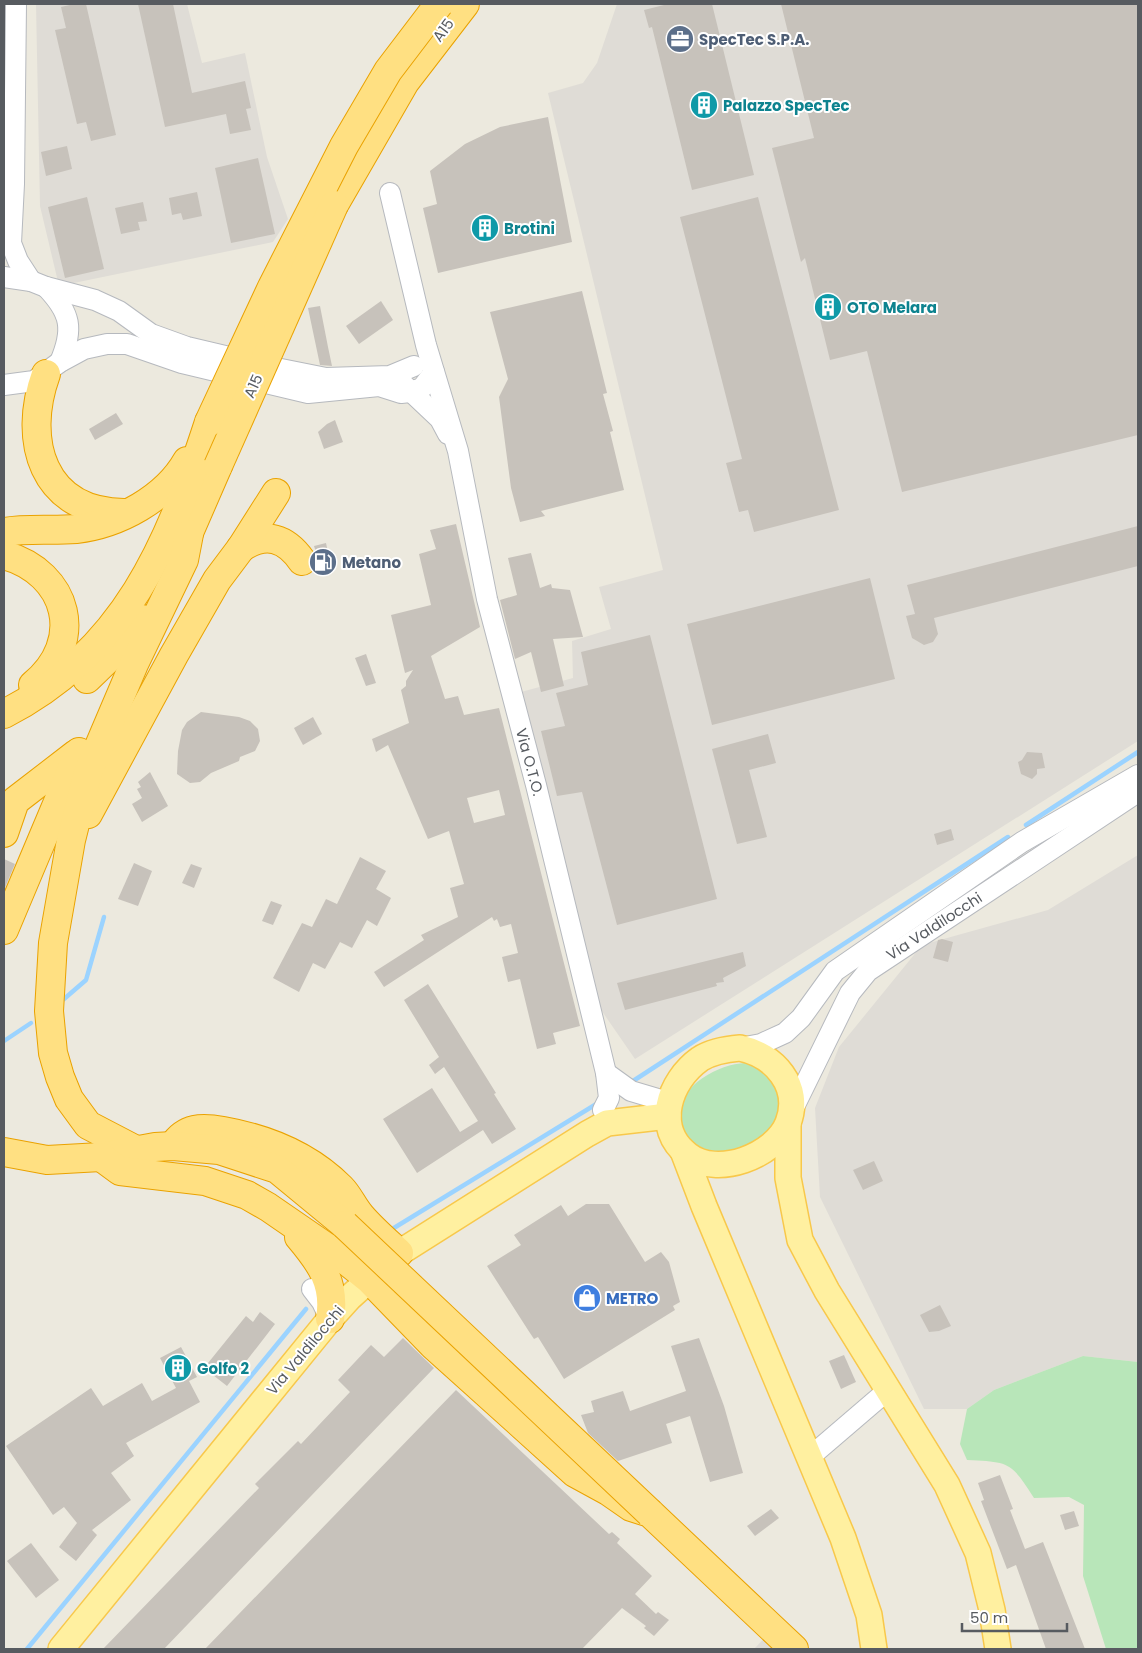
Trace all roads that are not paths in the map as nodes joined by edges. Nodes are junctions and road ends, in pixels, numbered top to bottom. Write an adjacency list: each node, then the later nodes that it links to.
1 (16, 4): 5 (street)
2 (439, 4): 17 (highway, A15 / A15, bridge)
3 (465, 4): 17 (highway, A15 / A15, bridge)
4 (390, 193): 9 (street, Via O.T.O.)
5 (7, 210): 6 (street); 8 (street)
6 (4, 228)
7 (4, 277): 8 (street)
8 (39, 284): 11 (street); 13 (street)
9 (426, 346): 10 (street); 12 (street, Via O.T.O.)
10 (414, 366): 13 (street); 15 (street)
11 (53, 368): 14 (street); 15 (street); 19 (highway)
12 (434, 372): 15 (street); 16 (street, Via O.T.O.)
13 (390, 376): 15 (street, Via O.T.O.)
14 (4, 385)
15 (410, 392): 16 (street, Via O.T.O.)
16 (458, 451): 37 (street, Via O.T.O.)
17 (200, 464): 19 (highway); 21 (highway, A15 / A15); 27 (highway, A15 / A15)
18 (276, 492): 22 (highway)
19 (128, 513): 20 (highway)
20 (4, 532)
21 (189, 534): 25 (highway); 28 (highway, A15 / A15)
22 (242, 548): 24 (highway); 34 (highway)
23 (4, 555): 26 (highway)
24 (302, 561)
25 (134, 664): 29 (highway); 34 (highway)
26 (4, 704)
27 (4, 714)
28 (4, 732)
29 (79, 751): 32 (highway); 35 (highway)
30 (1138, 774): 36 (street, Via Valdilocchi)
31 (1138, 792): 41 (street, Via Valdilocchi)
32 (9, 809): 33 (highway)
33 (4, 857)
34 (64, 876): 44 (highway)
35 (4, 930)
36 (740, 1048): 38 (main road); 41 (main road)
37 (606, 1073): 38 (street); 39 (street, Via O.T.O.)
38 (668, 1109): 40 (main road); 43 (main road)
39 (603, 1110): 48 (main road, Via Valdilocchi)
40 (631, 1119): 43 (main road); 48 (main road)
41 (789, 1119): 43 (main road); 53 (main road)
42 (173, 1146): 44 (highway); 50 (highway); 55 (highway, bridge)
43 (681, 1148): 54 (main road)
44 (136, 1150): 46 (highway)
45 (4, 1152): 46 (highway)
46 (89, 1158): 47 (highway); 49 (highway)
47 (4, 1169)
48 (518, 1177): 50 (main road, Via Valdilocchi)
49 (282, 1217): 51 (highway); 52 (highway)
50 (399, 1253): 51 (main road, Via Valdilocchi)
51 (369, 1279): 52 (main road, Via Valdilocchi); 55 (highway)
52 (321, 1303): 56 (main road, Via Valdilocchi)
53 (888, 1390): 54 (street); 59 (main road)
54 (810, 1456): 58 (main road)
55 (650, 1513): 57 (highway)
56 (61, 1649)
57 (794, 1649)
58 (874, 1649)
59 (998, 1649)

